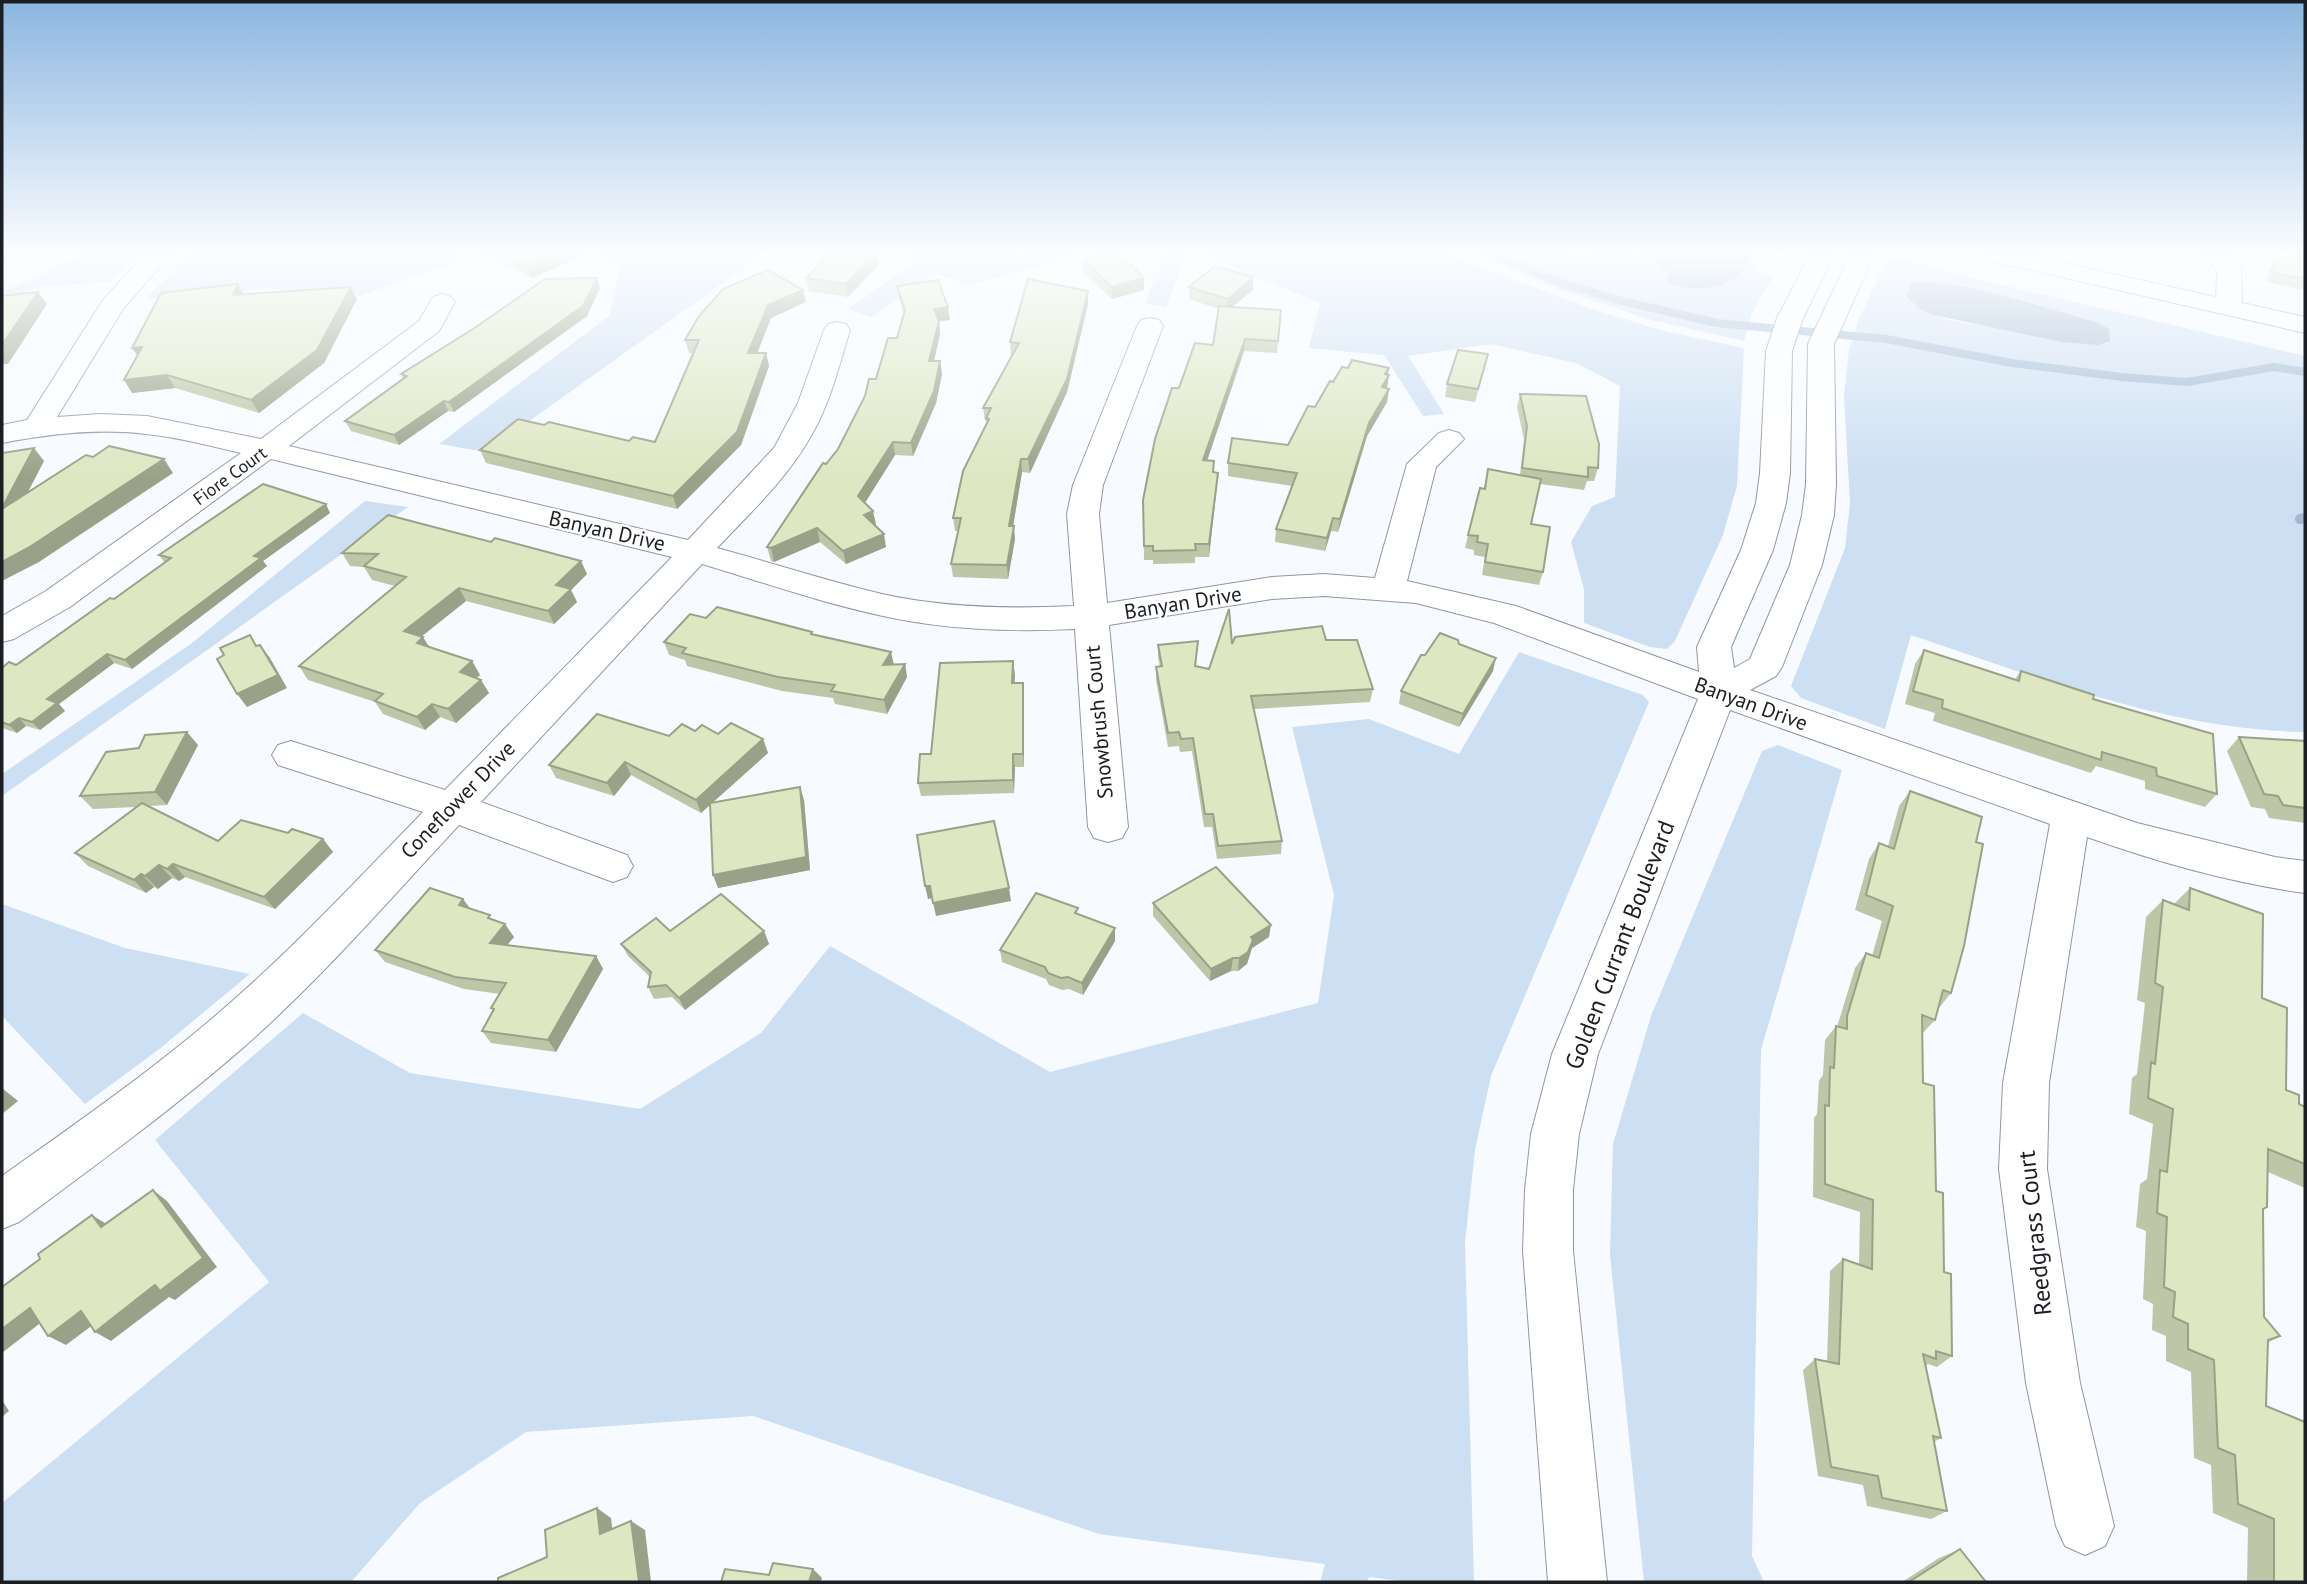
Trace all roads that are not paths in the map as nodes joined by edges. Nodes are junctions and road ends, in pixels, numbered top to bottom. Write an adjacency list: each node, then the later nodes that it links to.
1 (97, 329): 9 (street)
2 (425, 329): 12 (street, Fiore Court)
3 (1149, 329): 15 (street, Snowbrush Court)
4 (1787, 329): 7 (street, Golden Currant Boulevard)
5 (1830, 329): 8 (street)
6 (837, 330): 13 (street, Coneflower Drive)
7 (1784, 335): 8 (street); 17 (street, Golden Currant Boulevard)
8 (1823, 344): 17 (street)
9 (37, 427): 10 (street, Banyan Drive); 12 (street, Banyan Drive)
10 (2, 434)
11 (1449, 439): 14 (street)
12 (267, 449): 13 (street, Banyan Drive); 16 (street, Fiore Court)
13 (695, 552): 15 (street, Banyan Drive); 19 (street, Coneflower Drive)
14 (1389, 588): 15 (street, Banyan Drive); 17 (street, Banyan Drive)
15 (1091, 617): 21 (street, Snowbrush Court)
16 (2, 631)
17 (1719, 692): 20 (street, Banyan Drive); 26 (street, Golden Currant Boulevard)
18 (291, 755): 19 (street)
19 (452, 807): 22 (street); 24 (street, Coneflower Drive)
20 (2071, 814): 23 (street, Banyan Drive); 25 (street, Reedgrass Court)
21 (1108, 827)
22 (613, 866)
23 (2305, 877)
24 (2, 1205)
25 (2085, 1526)
26 (1577, 1582)

